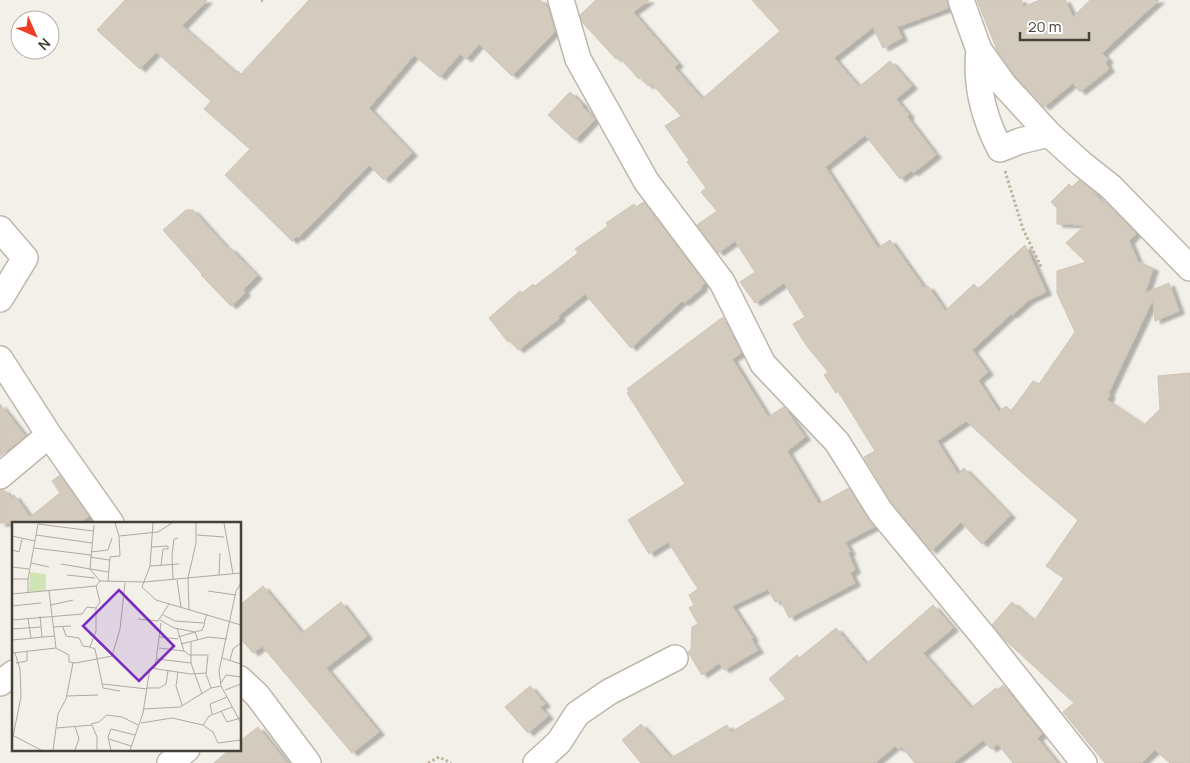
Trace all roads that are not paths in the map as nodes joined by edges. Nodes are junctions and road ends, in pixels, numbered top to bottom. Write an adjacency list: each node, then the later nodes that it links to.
1 (561, 0): 20 (street)
2 (962, 0): 3 (street)
3 (980, 50): 4 (street); 4 (street)
4 (1049, 134): 6 (street)
5 (0, 229): 7 (street)
6 (1190, 268)
7 (0, 299)
8 (0, 359): 9 (street)
9 (49, 435): 10 (street); 11 (street)
10 (0, 476)
11 (111, 522)
12 (675, 658): 19 (street)
13 (12, 674): 14 (street)
14 (0, 683)
15 (246, 694): 18 (street)
16 (186, 750): 17 (street)
17 (170, 763)
18 (308, 763)
19 (536, 763)
20 (1084, 763)

